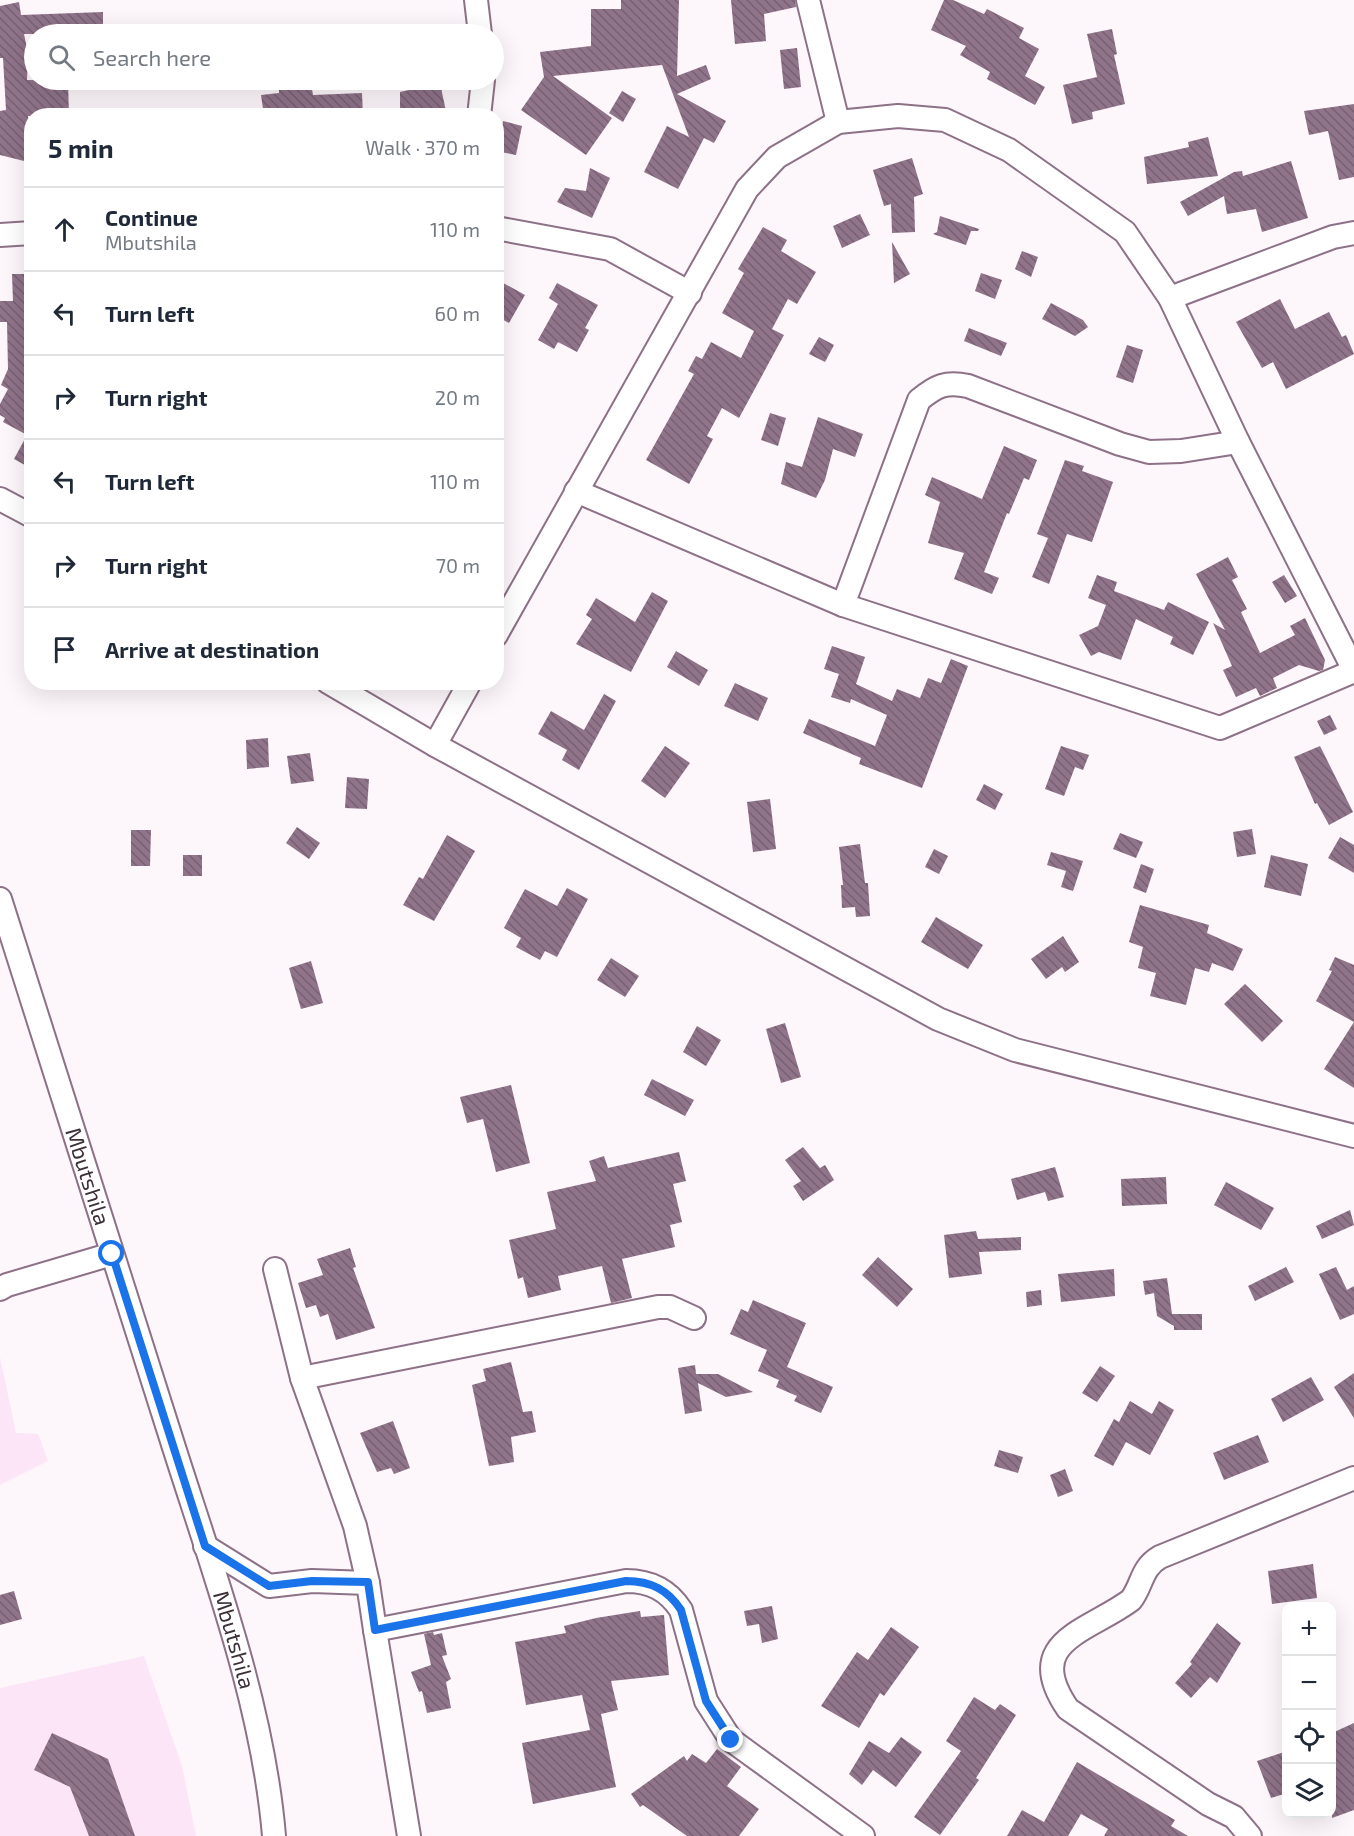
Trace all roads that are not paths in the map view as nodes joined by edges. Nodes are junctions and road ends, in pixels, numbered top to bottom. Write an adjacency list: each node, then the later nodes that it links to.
1 (477, 0): 3 (street)
2 (808, 0): 6 (street)
3 (479, 24)
4 (482, 90): 5 (street)
5 (480, 108)
6 (838, 122): 11 (street); 12 (street)
7 (504, 229): 11 (street)
8 (1354, 233): 12 (street)
9 (24, 234): 10 (street)
10 (0, 235)
11 (690, 293): 14 (street)
12 (1170, 298): 13 (street)
13 (1238, 442): 17 (street); 19 (street)
14 (576, 491): 17 (street); 18 (street)
15 (0, 499): 16 (street)
16 (24, 512)
17 (843, 605): 19 (street)
18 (504, 621)
19 (1354, 671)
20 (341, 690): 22 (street)
21 (466, 690): 22 (street)
22 (435, 745): 24 (street)
23 (0, 900): 25 (street, Mbutshila)
24 (1354, 1136)
25 (112, 1254): 27 (street); 31 (street, Mbutshila)
26 (275, 1269): 29 (street)
27 (0, 1289)
28 (694, 1318): 29 (street)
29 (302, 1378): 32 (street)
30 (1354, 1478): 37 (street)
31 (205, 1546): 32 (street); 34 (street, Mbutshila)
32 (368, 1582): 33 (street)
33 (375, 1630): 35 (street); 36 (street)
34 (274, 1836)
35 (409, 1836)
36 (863, 1836)
37 (1250, 1836)

